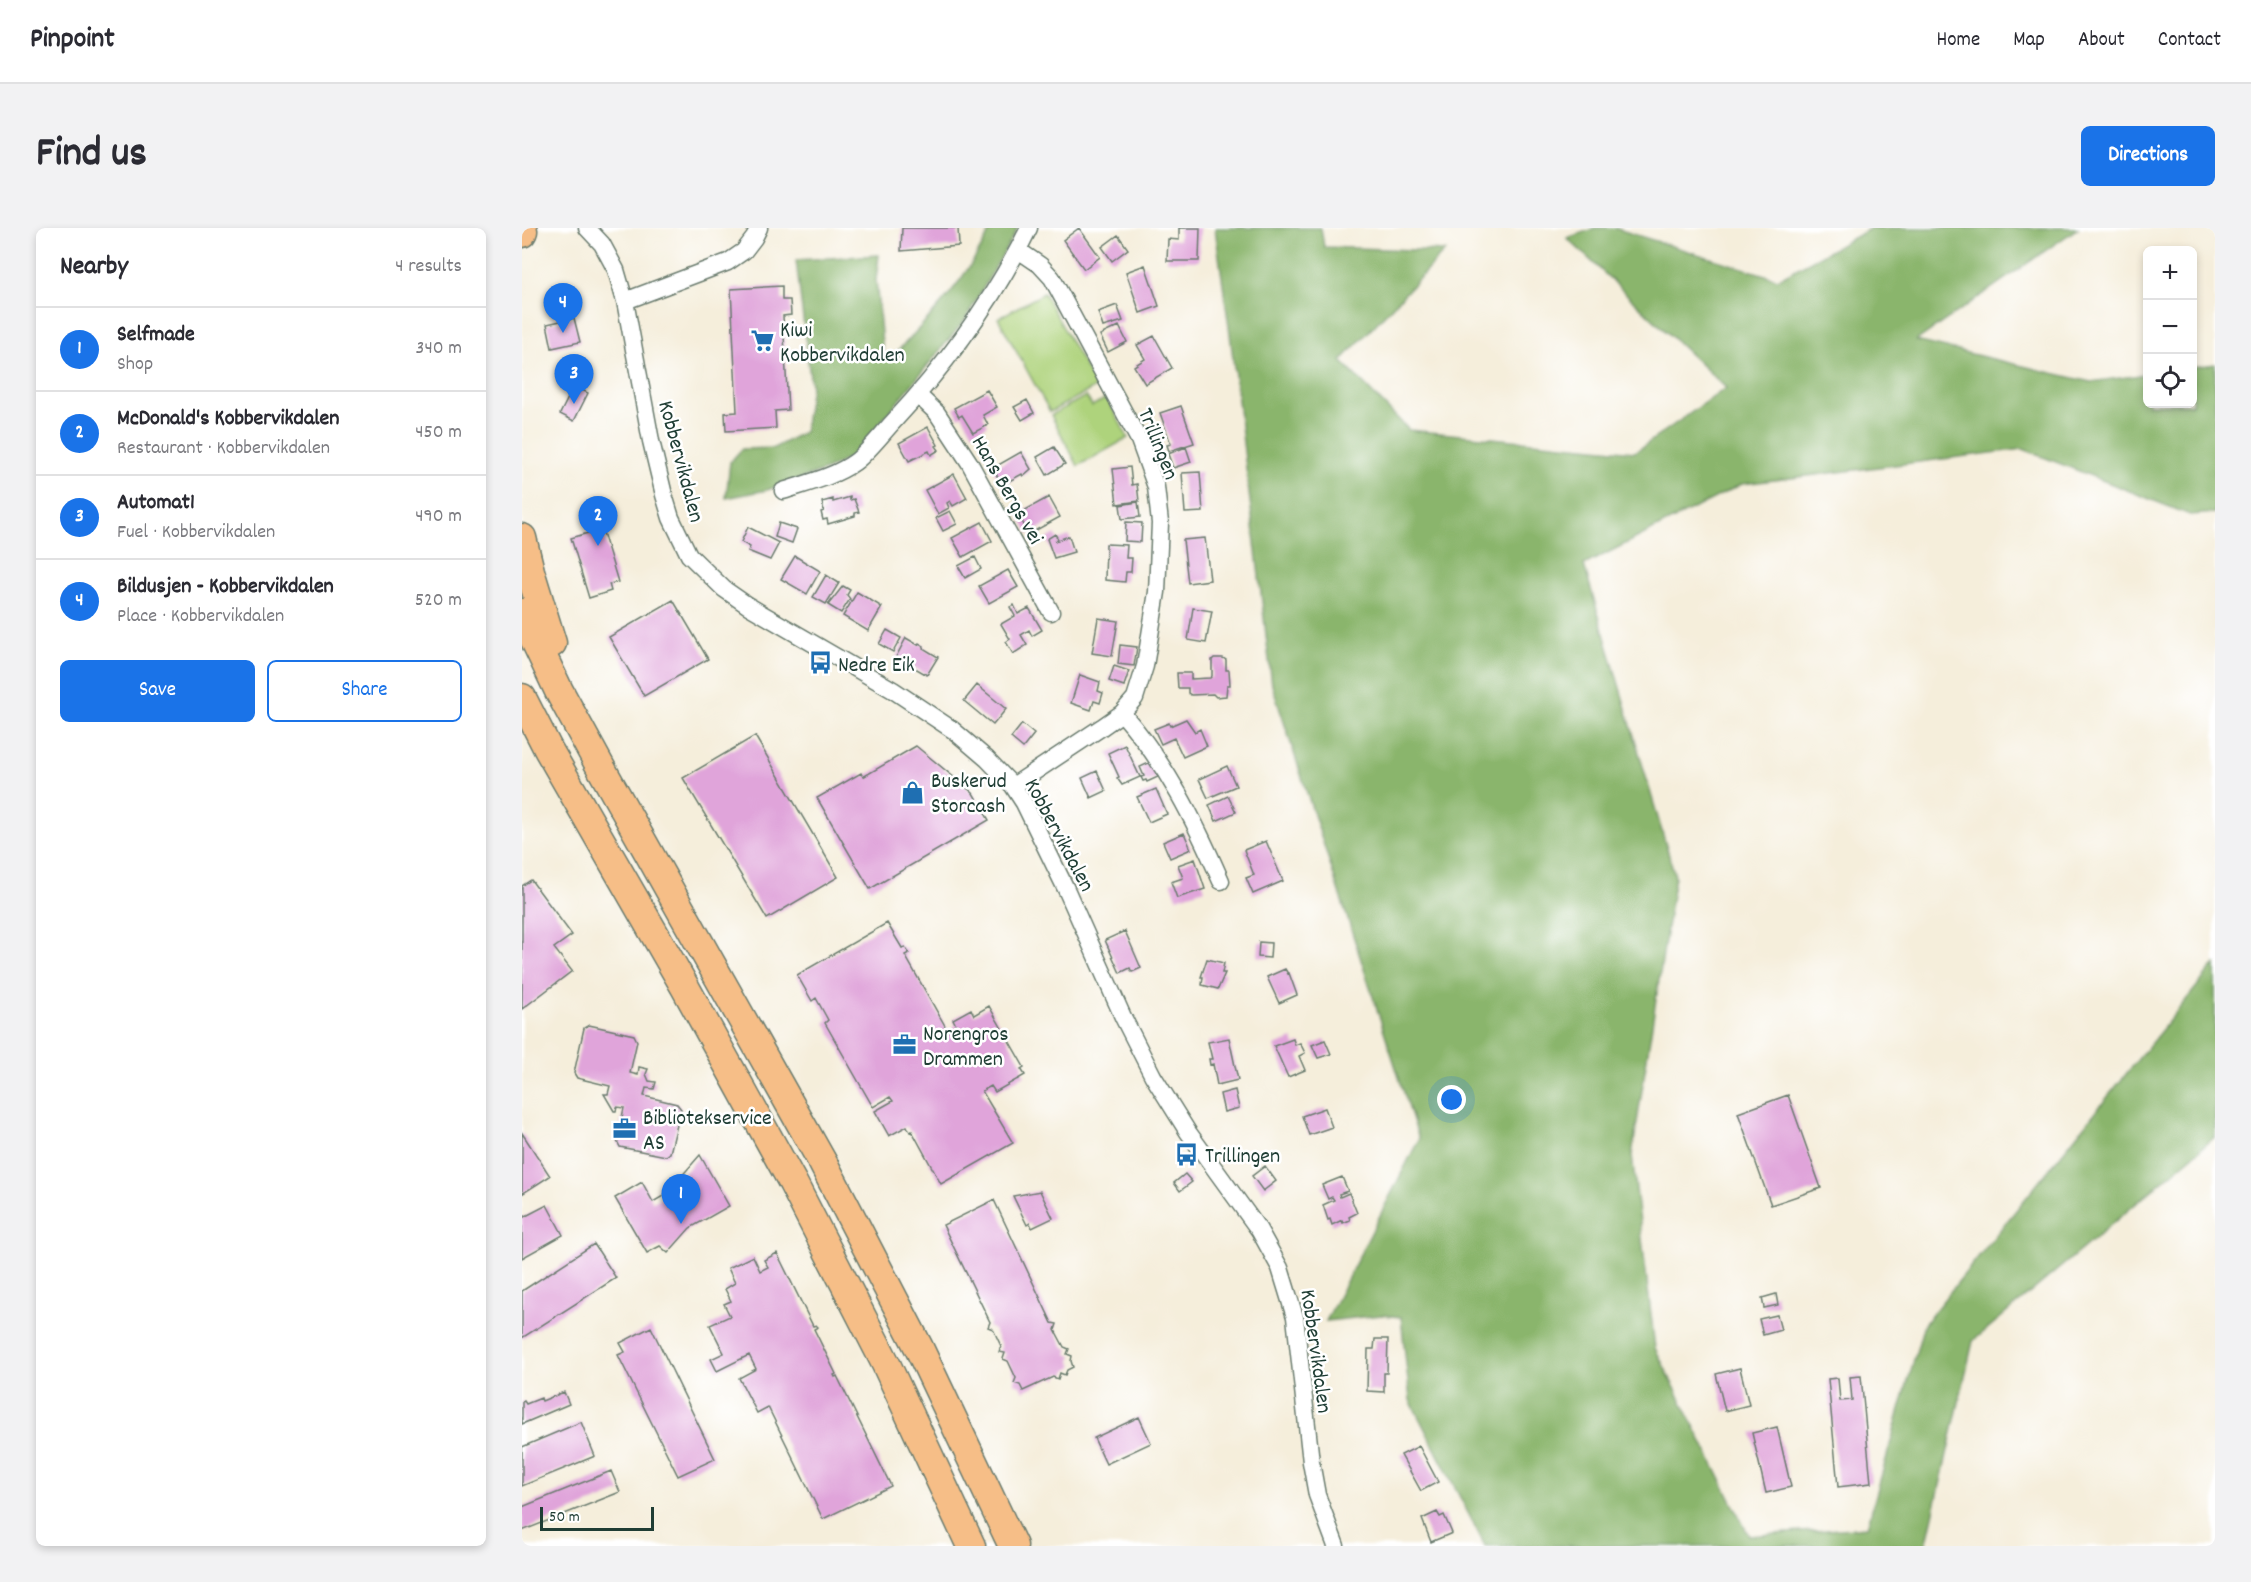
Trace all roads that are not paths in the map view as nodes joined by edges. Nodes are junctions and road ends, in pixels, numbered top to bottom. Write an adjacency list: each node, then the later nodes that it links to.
1 (759, 228): 5 (street)
2 (1029, 228): 4 (street)
3 (585, 229): 5 (street, Kobbervikdalen)
4 (1018, 250): 6 (street); 12 (street, Trillingen)
5 (625, 301): 16 (street, Kobbervikdalen)
6 (918, 395): 7 (street); 9 (street, Hans Bergs vei)
7 (783, 490)
8 (522, 538): 15 (highway)
9 (1051, 612)
10 (522, 613): 15 (highway)
11 (522, 698): 14 (highway)
12 (1122, 713): 16 (street, Trillingen); 17 (street)
13 (522, 726): 14 (highway)
14 (548, 749): 18 (highway)
15 (601, 768): 19 (highway)
16 (1013, 786): 20 (street, Kobbervikdalen)
17 (1221, 881)
18 (971, 1546)
19 (1012, 1546)
20 (1336, 1546)

